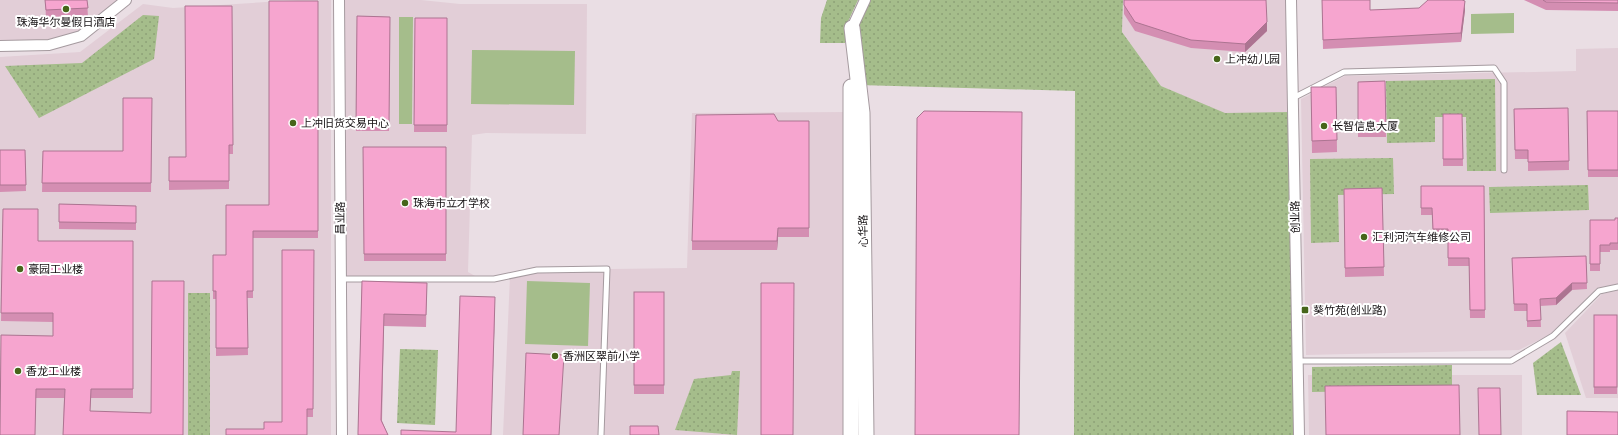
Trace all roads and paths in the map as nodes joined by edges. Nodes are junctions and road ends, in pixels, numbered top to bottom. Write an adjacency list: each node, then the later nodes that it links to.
1 (126, 0): 6 (street)
2 (339, 0): 9 (street, 昌业路)
3 (865, 0): 5 (street, 心华路)
4 (1291, 0): 7 (street, 创业路)
5 (852, 28): 14 (street, 心华路); 15 (street, 心华路)
6 (0, 46)
7 (1293, 98): 8 (lane); 11 (street, 创业路)
8 (1504, 170)
9 (341, 279): 12 (street, 昌业路); 13 (lane)
10 (1618, 287): 11 (lane)
11 (1297, 360): 16 (street, 创业路)
12 (342, 435)
13 (601, 435)
14 (851, 435)
15 (866, 435)
16 (1299, 435)

